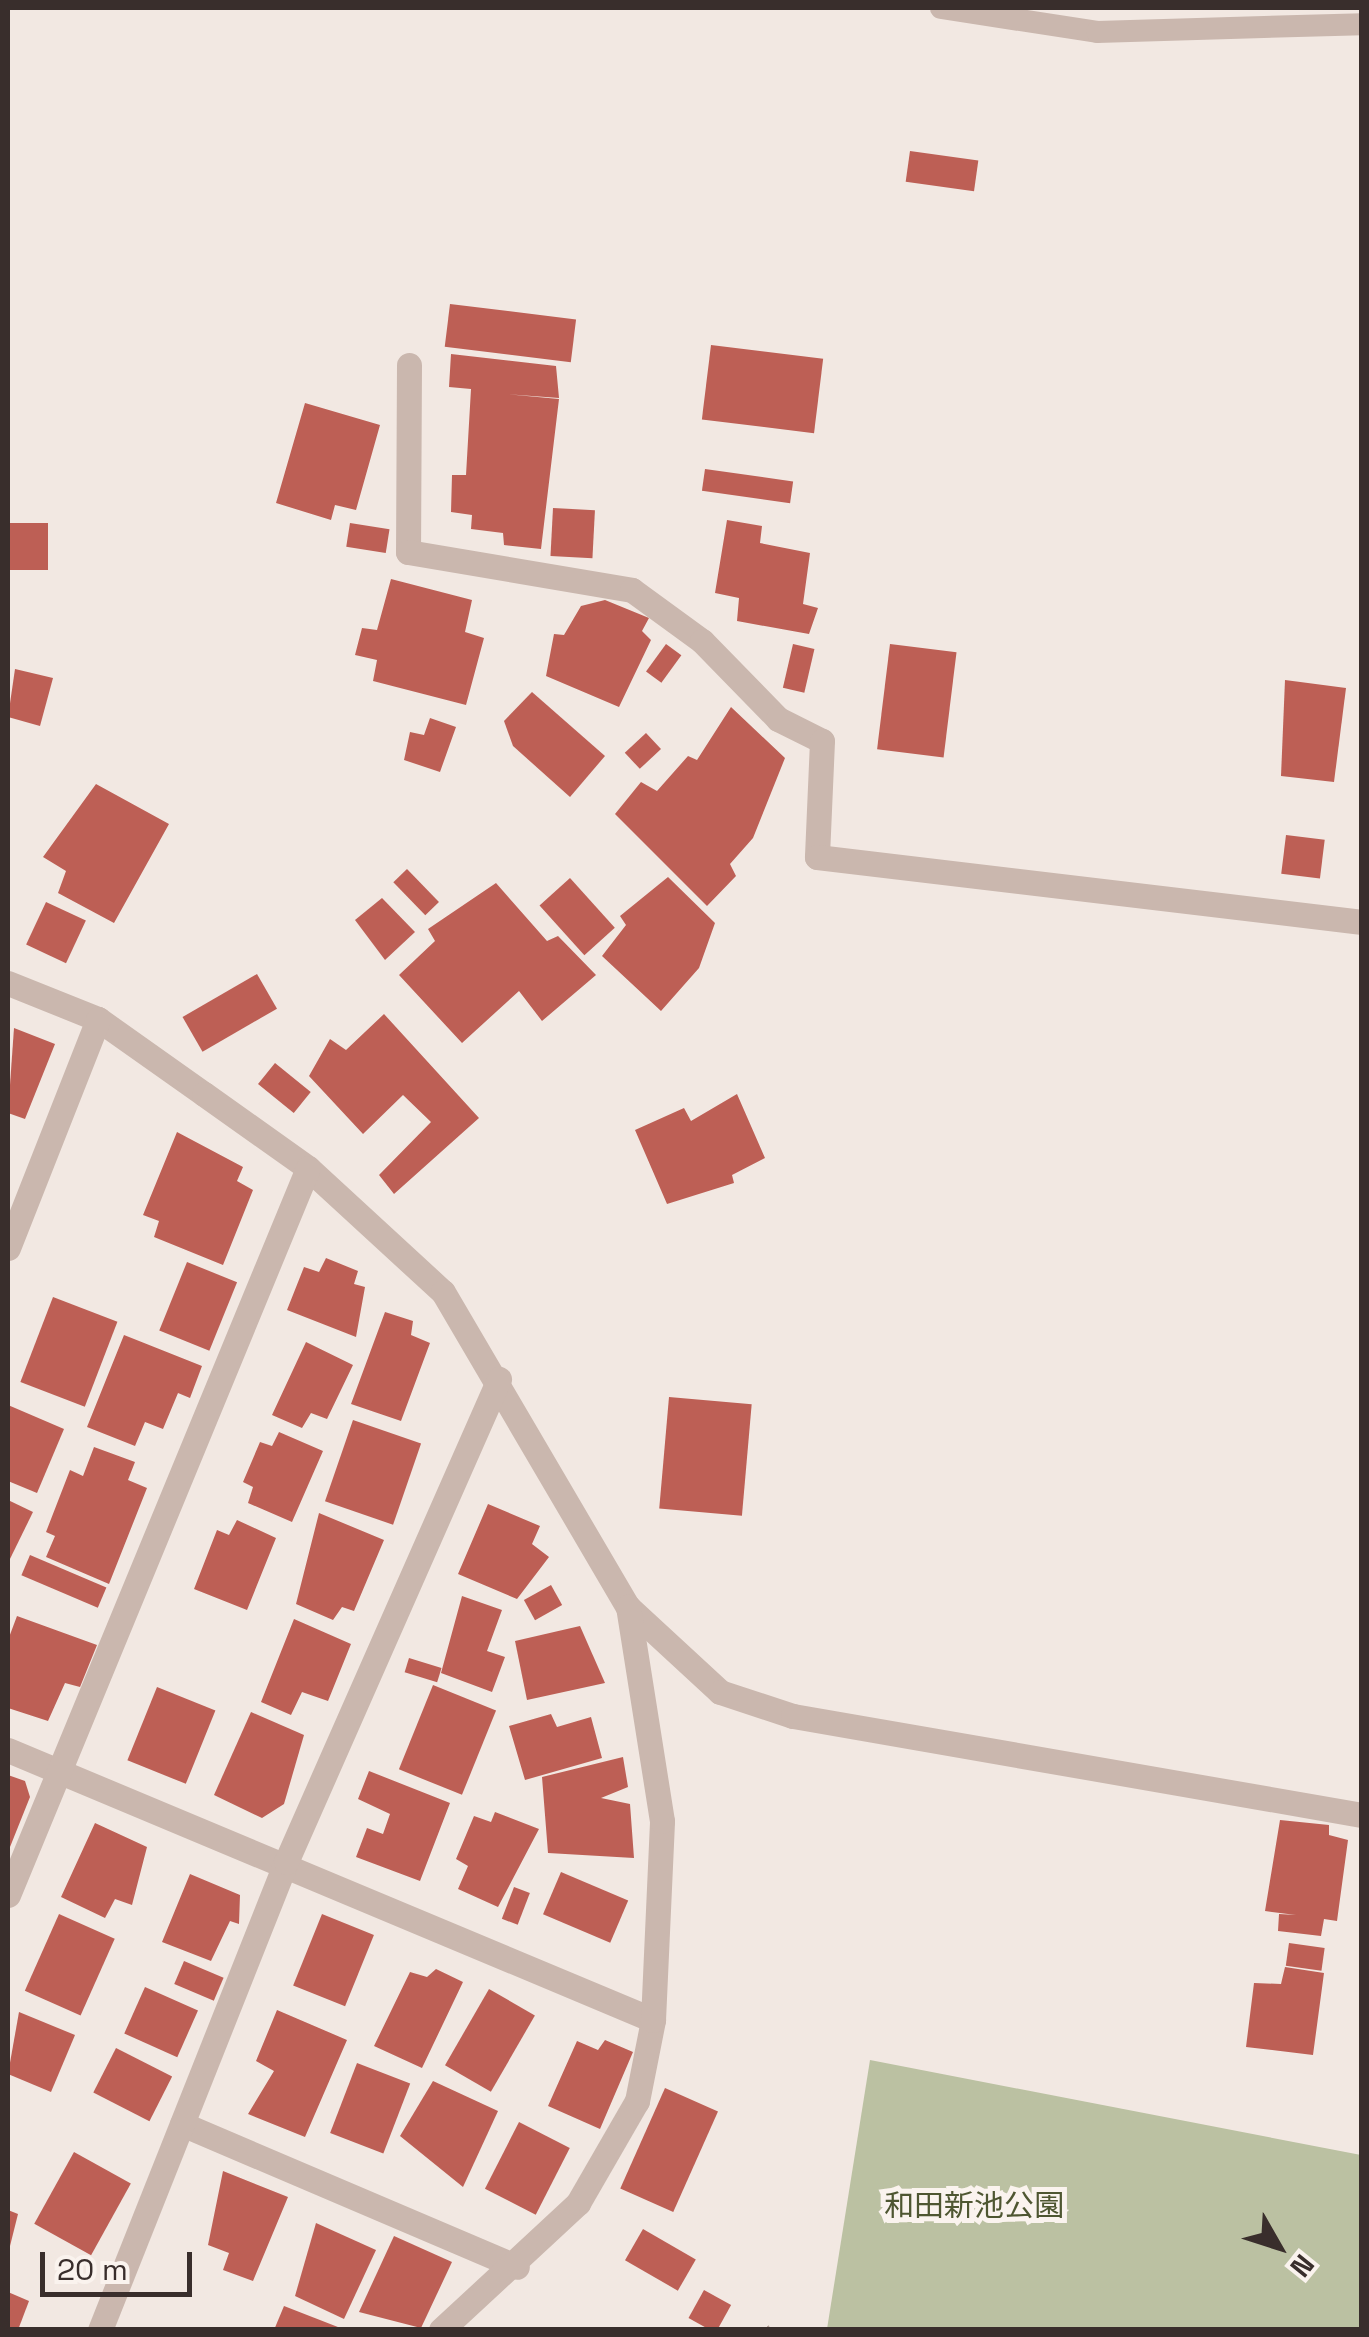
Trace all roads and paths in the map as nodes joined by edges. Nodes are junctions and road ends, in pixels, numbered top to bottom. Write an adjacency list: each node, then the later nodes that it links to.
1 (942, 8): 2 (lane)
2 (1362, 24)
3 (410, 365): 4 (street)
4 (1362, 922)
5 (8, 983): 6 (street)
6 (98, 1019): 7 (street); 8 (street)
7 (308, 1168): 9 (street); 12 (street)
8 (8, 1248)
9 (499, 1379): 10 (street); 14 (street)
10 (628, 1607): 13 (street); 16 (street)
11 (8, 1750): 12 (street)
12 (58, 1770): 14 (street); 15 (street)
13 (1362, 1815)
14 (286, 1862): 16 (street); 17 (street)
15 (8, 1895)
16 (653, 2020): 18 (street)
17 (182, 2124): 18 (street); 19 (street)
18 (517, 2266): 20 (street)
19 (100, 2330)
20 (440, 2330)

